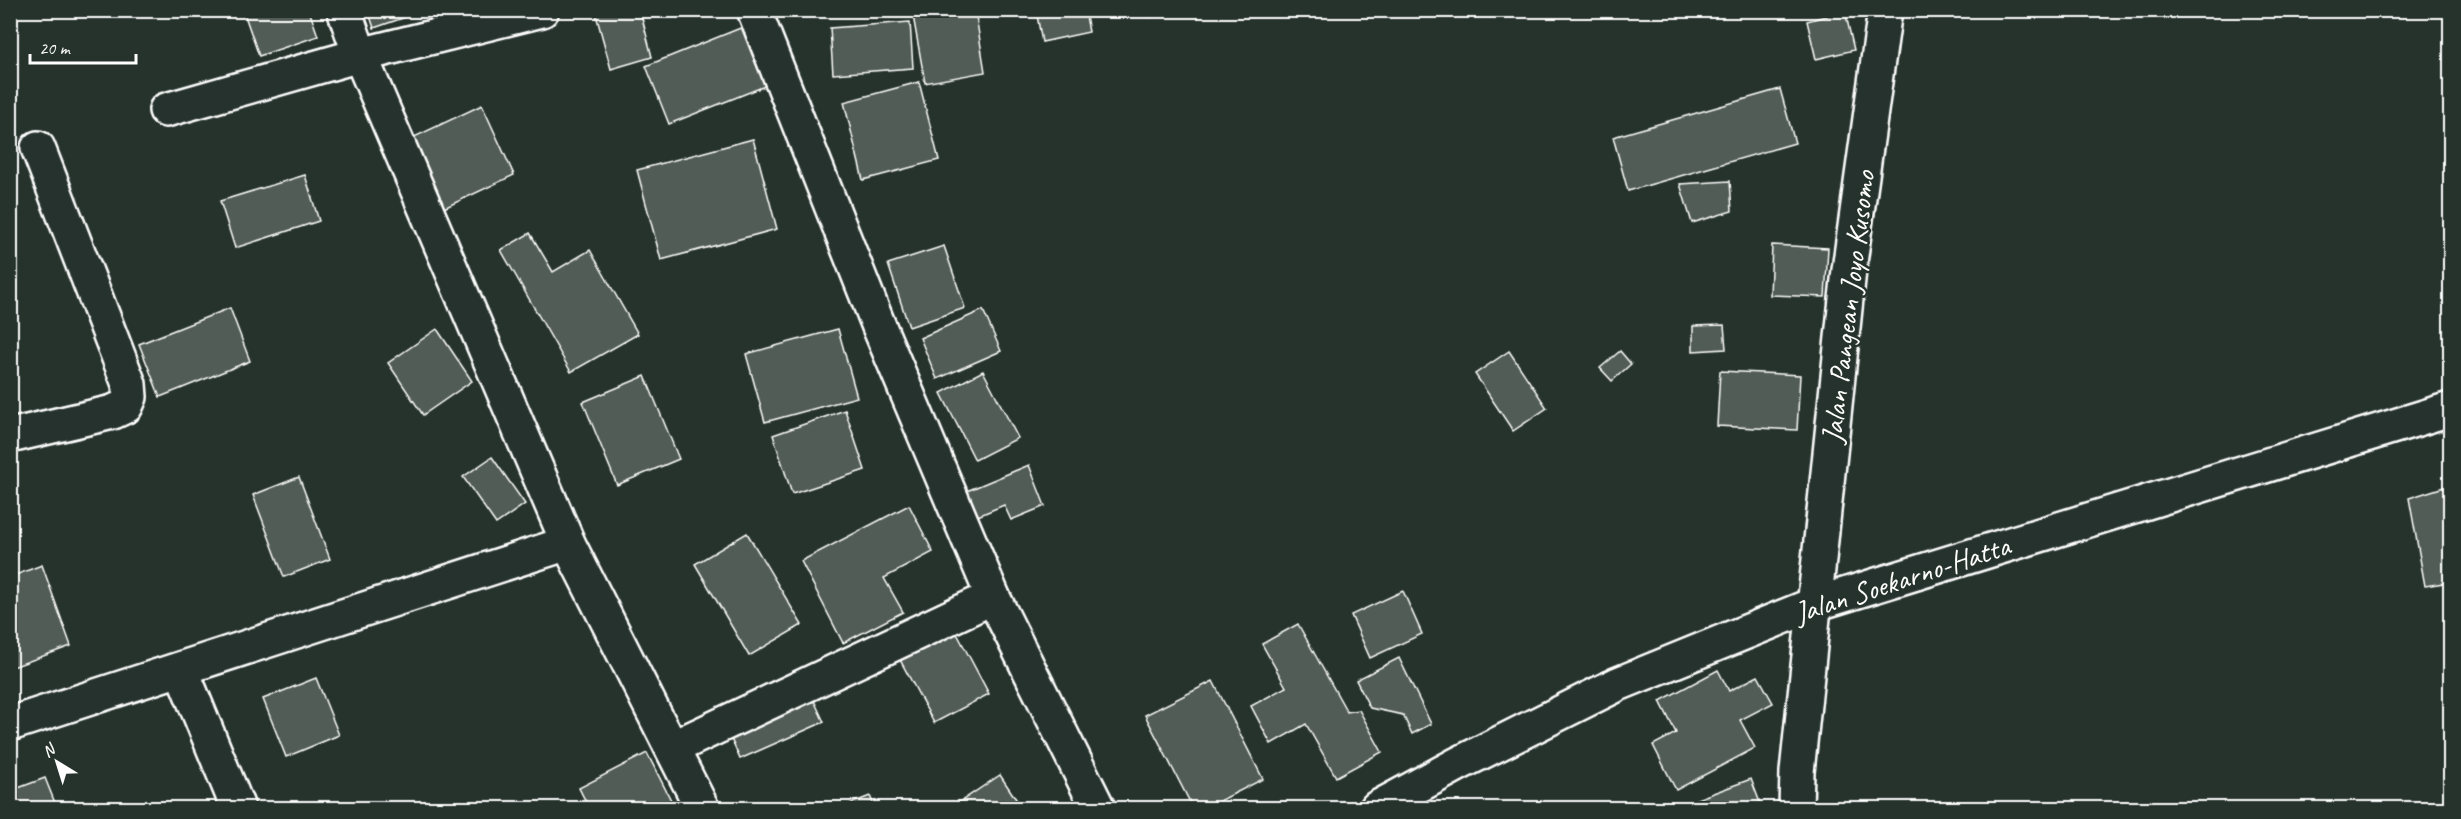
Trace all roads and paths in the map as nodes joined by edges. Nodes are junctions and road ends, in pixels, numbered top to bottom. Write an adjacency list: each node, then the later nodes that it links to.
1 (344, 10): 5 (main road)
2 (542, 10): 5 (main road)
3 (754, 10): 11 (main road)
4 (1885, 10): 12 (main road, Jalan Pangean Joyo Kusomo)
5 (360, 55): 6 (main road); 10 (main road)
6 (166, 110)
7 (38, 148): 9 (main road)
8 (2451, 409): 12 (main road, Jalan Soekarno-Hatta)
9 (10, 436)
10 (568, 543): 13 (main road); 15 (main road)
11 (993, 597): 15 (main road); 18 (main road)
12 (1815, 604): 19 (main road, Jalan Soekarno-Hatta); 20 (main road, Jalan Pangean Joyo Kusomo)
13 (181, 669): 14 (main road); 16 (main road)
14 (10, 724)
15 (672, 748): 17 (main road)
16 (238, 808)
17 (702, 808)
18 (1098, 808)
19 (1377, 808)
20 (1796, 808)

